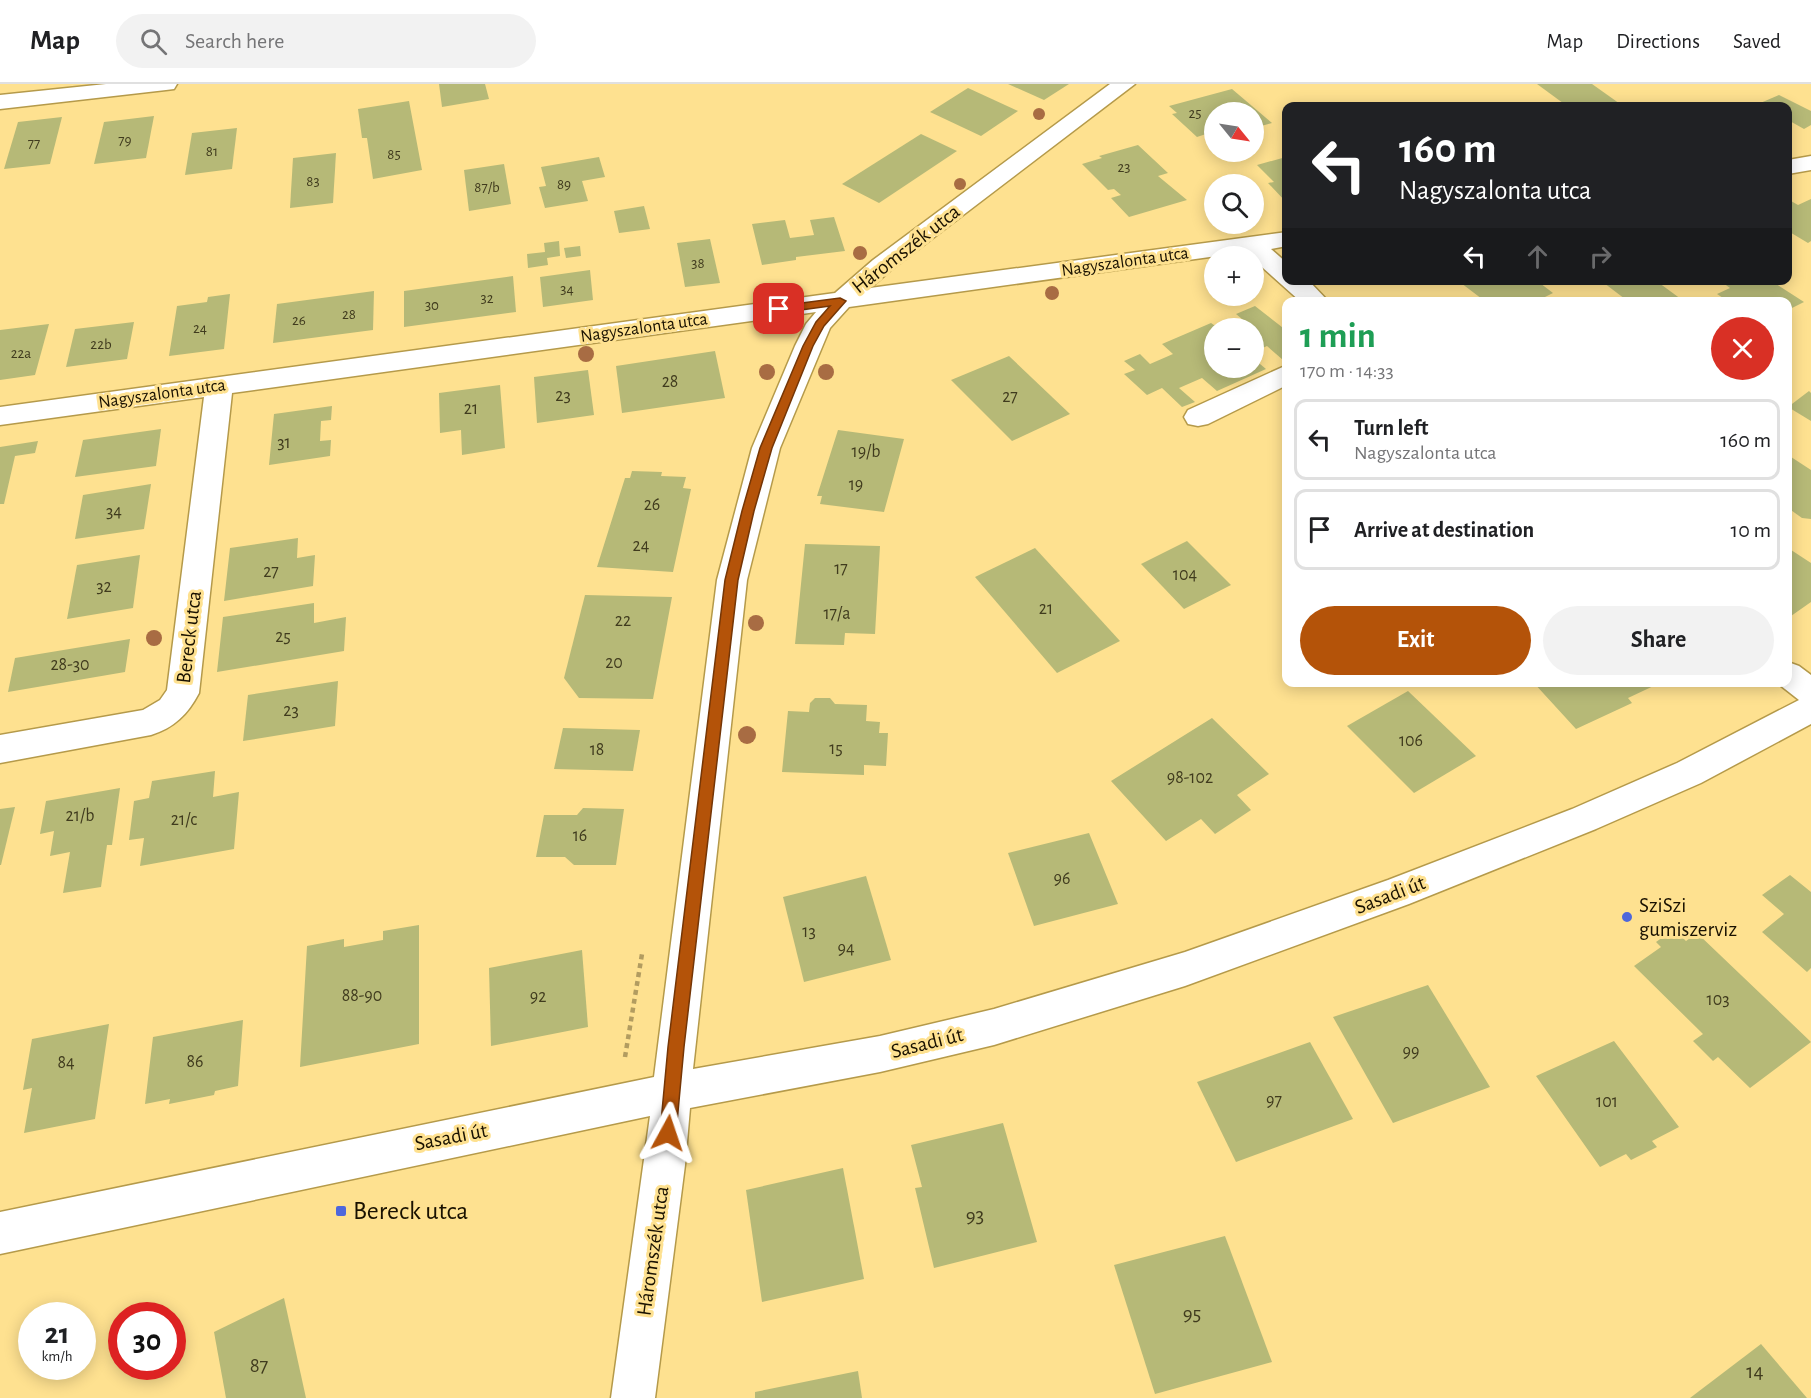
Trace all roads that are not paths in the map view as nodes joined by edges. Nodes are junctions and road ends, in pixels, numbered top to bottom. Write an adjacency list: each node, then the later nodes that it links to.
1 (166, 84): 3 (street)
2 (1124, 84): 11 (street, Háromszék utca)
3 (0, 102)
4 (1811, 163): 5 (street)
5 (1792, 166)
6 (1282, 240): 7 (street, Nagyszalonta utca)
7 (1251, 244): 8 (street); 11 (street, Nagyszalonta utca)
8 (1282, 272)
9 (1298, 285): 10 (street)
10 (1311, 297)
11 (840, 301): 13 (street, Nagyszalonta utca); 20 (street, Háromszék utca)
12 (1282, 376): 15 (street)
13 (219, 386): 14 (street, Nagyszalonta utca); 19 (street, Bereck utca)
14 (0, 416)
15 (1198, 417)
16 (1792, 678): 17 (street)
17 (1811, 692)
18 (1811, 709): 20 (street, Sasadi út)
19 (0, 749)
20 (672, 1092): 21 (street, Sasadi út); 22 (street, Háromszék utca)
21 (0, 1233)
22 (633, 1398)

